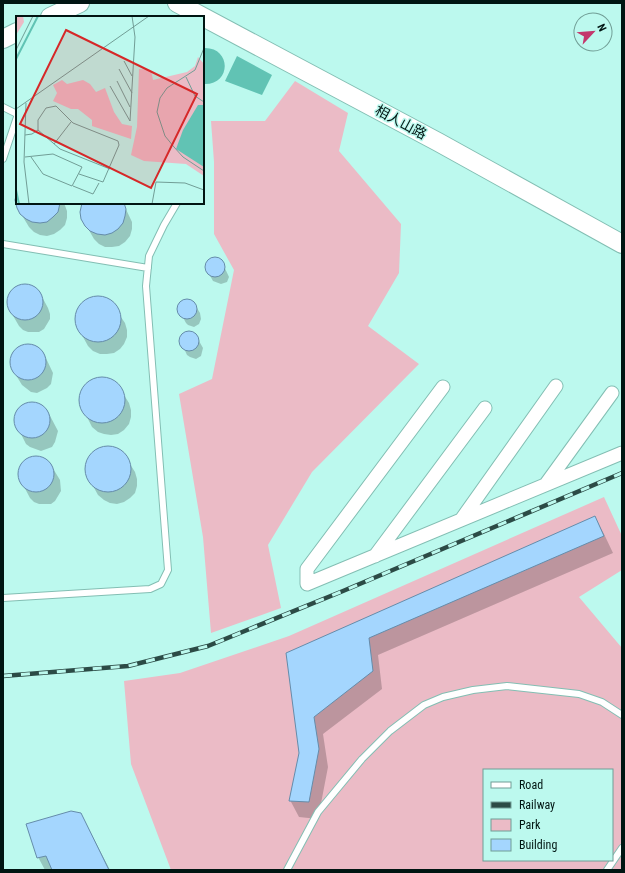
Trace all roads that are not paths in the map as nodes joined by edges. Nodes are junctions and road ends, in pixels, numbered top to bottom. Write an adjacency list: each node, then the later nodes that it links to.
1 (80, 3): 3 (street)
2 (177, 3): 4 (street, 相人山路)
3 (52, 16)
4 (201, 16)
5 (204, 17): 14 (street, 相人山路)
6 (16, 32): 7 (street)
7 (3, 39)
8 (3, 107): 9 (lane)
9 (16, 114)
10 (16, 120): 11 (lane)
11 (3, 159)
12 (176, 204): 15 (lane)
13 (3, 244): 15 (lane)
14 (622, 244)
15 (148, 268): 24 (lane)
16 (556, 386): 22 (street)
17 (443, 387): 23 (street)
18 (612, 393): 21 (street)
19 (485, 408): 23 (street)
20 (622, 452): 21 (street)
21 (546, 484): 22 (street)
22 (461, 520): 23 (street)
23 (374, 556)
24 (3, 598)
25 (622, 715): 27 (lane)
26 (622, 848): 28 (lane)
27 (288, 870)
28 (607, 870)

